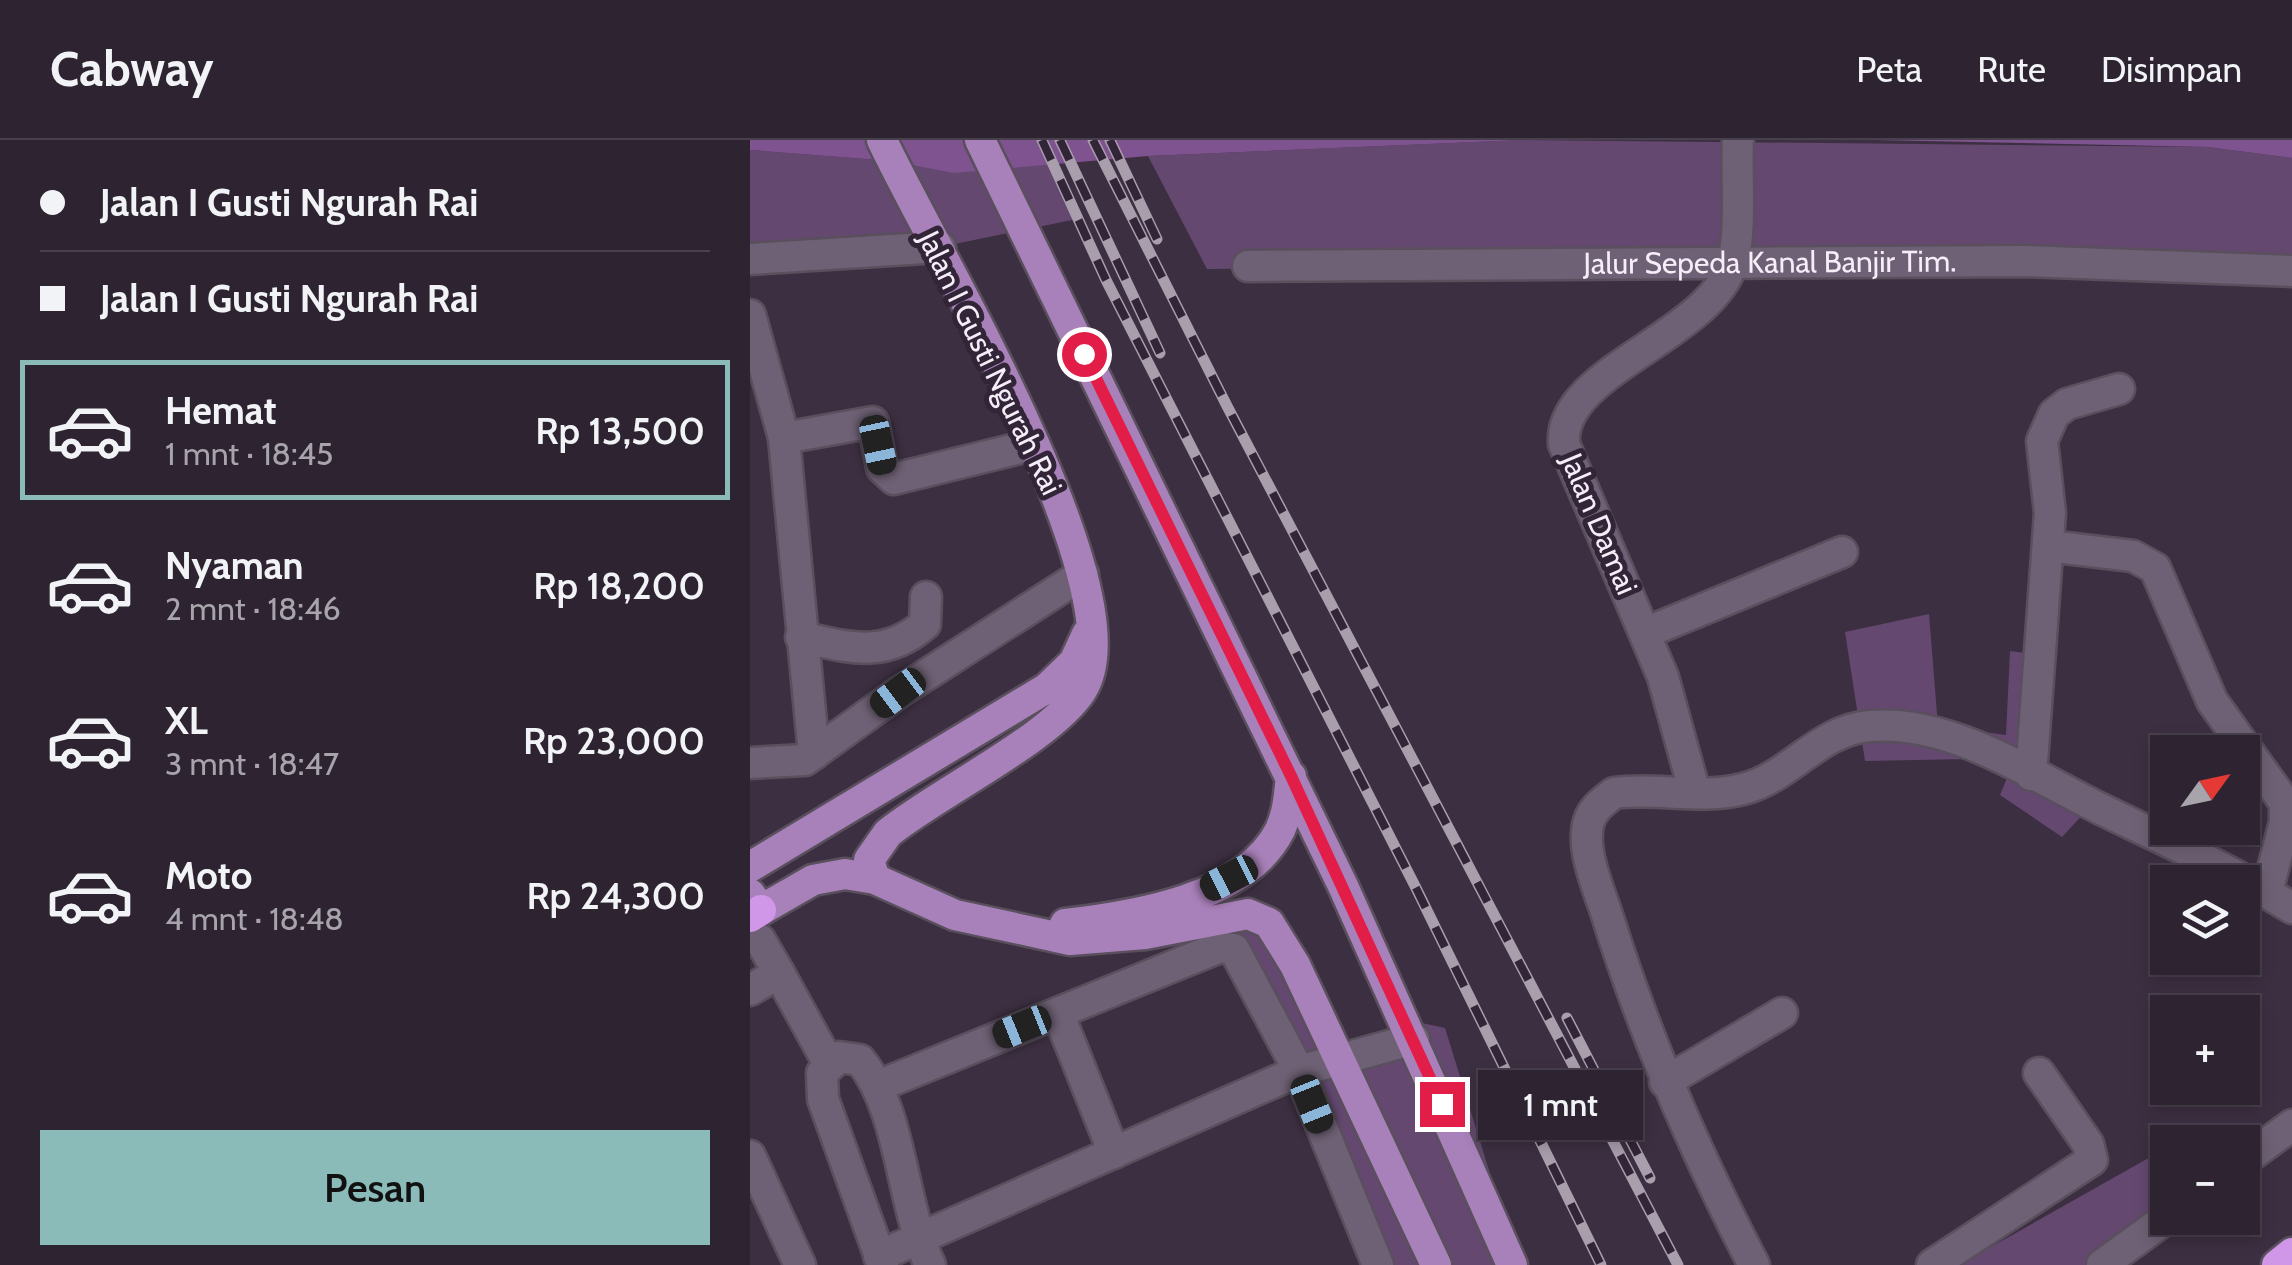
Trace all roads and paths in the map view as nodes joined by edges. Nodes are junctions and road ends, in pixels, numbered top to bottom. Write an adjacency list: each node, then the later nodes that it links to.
1 (882, 140): 4 (main road, Jalan I Gusti Ngurah Rai)
2 (980, 140): 22 (main road)
3 (1738, 140): 5 (street)
4 (940, 247): 6 (street); 12 (main road, Jalan I Gusti Ngurah Rai)
5 (1733, 250): 7 (street, Jalur Sepeda Kanal Banjir Tim.); 8 (street, Jalur Sepeda Kanal Banjir Tim.); 17 (street, Jalan Damai)
6 (750, 259)
7 (1248, 266)
8 (2292, 271)
9 (750, 315): 11 (street)
10 (2119, 389): 13 (street)
11 (784, 438): 12 (street); 18 (street)
12 (1032, 445): 15 (main road, Jalan I Gusti Ngurah Rai)
13 (2048, 546): 21 (street); 26 (street)
14 (1842, 552): 17 (street)
15 (1085, 583): 19 (street); 24 (main road, Jalan I Gusti Ngurah Rai); 25 (main road, Jalan I Gusti Ngurah Rai)
16 (926, 597): 18 (street)
17 (1645, 633): 23 (street, Jalan Damai)
18 (801, 638): 19 (street)
19 (814, 754): 20 (street)
20 (750, 763)
21 (2031, 775): 23 (street); 26 (street)
22 (1291, 776): 27 (main road); 33 (main road)
23 (1695, 793): 38 (street)
24 (750, 867)
25 (875, 879): 27 (main road); 28 (main road)
26 (2280, 900)
27 (955, 914): 34 (main road)
28 (755, 915): 29 (street)
29 (779, 972): 30 (street); 35 (street)
30 (750, 990)
31 (1058, 1012): 36 (street); 39 (street); 42 (street)
32 (1782, 1013): 38 (street)
33 (1414, 1039): 34 (street); 52 (main road)
34 (1338, 1059): 36 (street); 51 (main road)
35 (829, 1064): 39 (street); 48 (street)
36 (1299, 1071): 42 (street); 50 (street)
37 (2039, 1073): 54 (street)
38 (1665, 1082): 53 (street)
39 (878, 1086): 46 (street)
40 (2292, 1126): 41 (street)
41 (2260, 1149)
42 (1114, 1153): 46 (street)
43 (750, 1156): 44 (street)
44 (762, 1211): 49 (street)
45 (2150, 1230): 55 (street)
46 (924, 1252): 48 (street)
47 (2292, 1253): 56 (highway)
48 (881, 1260)
49 (800, 1265)
50 (1378, 1265)
51 (1436, 1265)
52 (1512, 1265)
53 (1754, 1265)
54 (1932, 1265)
55 (2102, 1265)
56 (2277, 1265)

